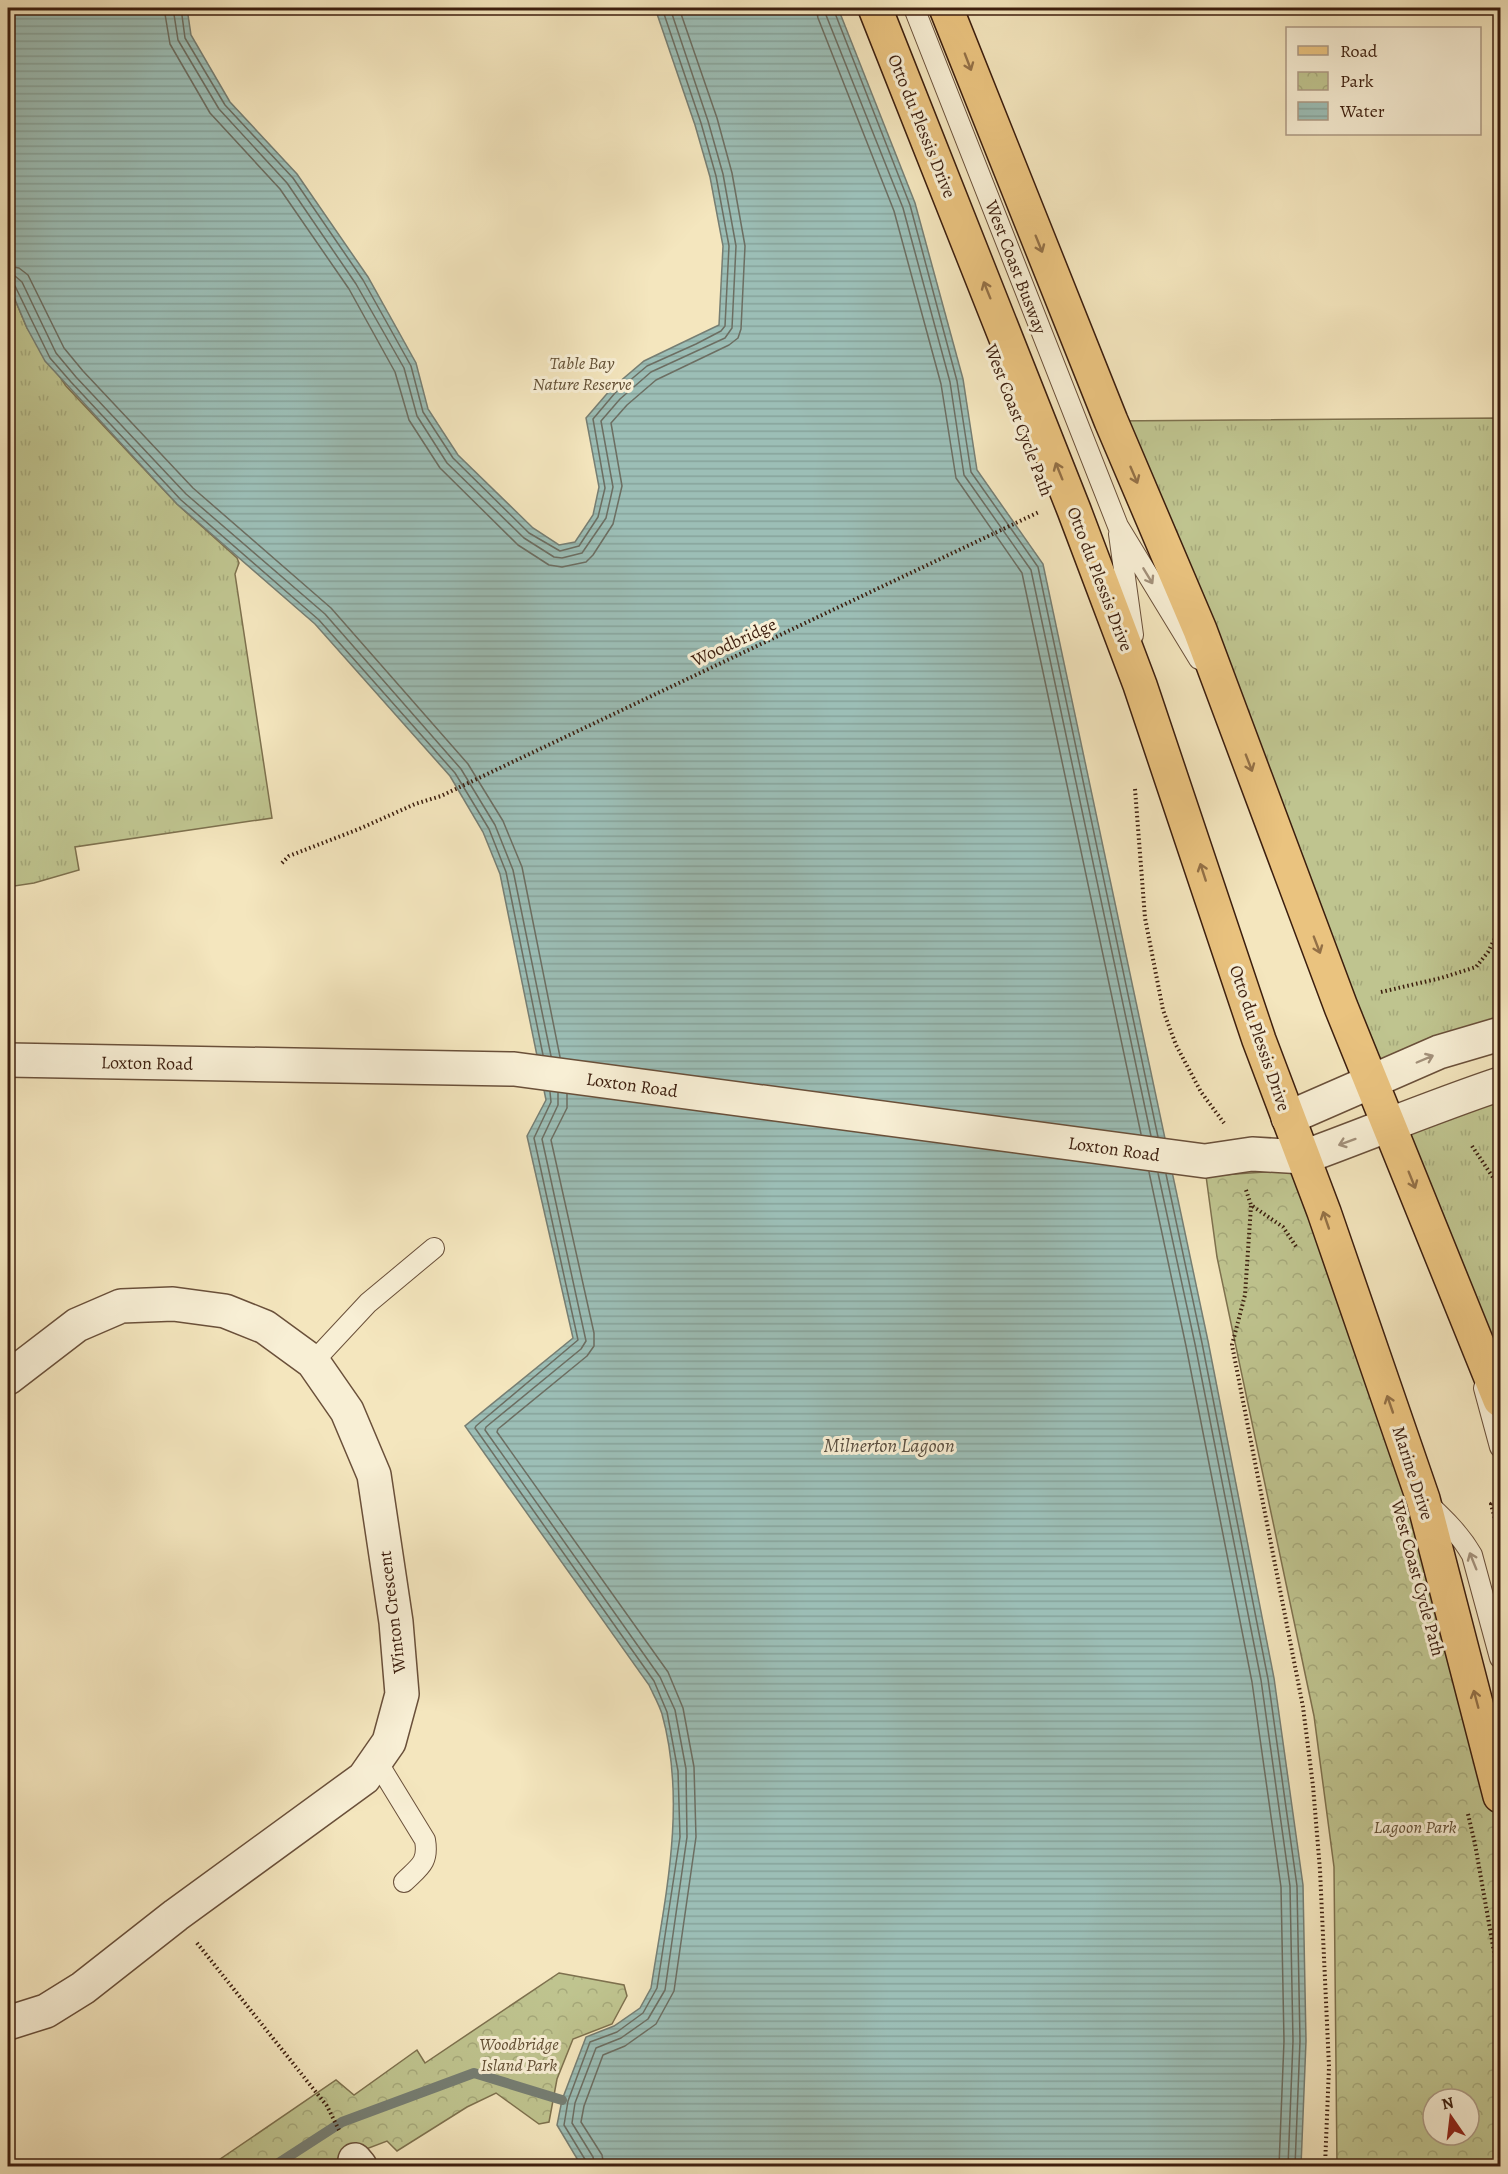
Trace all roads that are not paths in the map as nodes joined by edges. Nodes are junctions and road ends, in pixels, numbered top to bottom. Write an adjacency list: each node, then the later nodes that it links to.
1 (875, 8): 5 (main road, Otto du Plessis Drive, one-way to 1)
2 (914, 8): 4 (lane, West Coast Busway)
3 (946, 8): 6 (main road, one-way to 6)
4 (1118, 526): 5 (lane, West Coast Busway); 6 (lane, West Coast Busway, one-way to 6)
5 (1140, 686): 11 (main road, Otto du Plessis Drive, one-way to 5)
6 (1228, 708): 9 (main road, one-way to 9)
7 (1500, 1034): 9 (street, one-way to 7)
8 (8, 1060): 13 (street, Loxton Road)
9 (1371, 1082): 11 (street); 12 (main road)
10 (1500, 1084): 12 (street, Loxton Road)
11 (1288, 1118): 13 (street); 14 (main road, Otto du Plessis Drive)
12 (1390, 1126): 14 (street, Loxton Road, one-way to 14); 16 (main road, one-way to 16)
13 (1252, 1154): 14 (street, Loxton Road)
14 (1304, 1157): 21 (main road, Marine Drive, one-way to 14)
15 (434, 1248): 17 (lane)
16 (1455, 1287): 19 (main road); 20 (lane)
17 (313, 1362): 18 (street, Winton Crescent); 23 (street, Winton Crescent)
18 (8, 1378)
19 (1500, 1400)
20 (1500, 1447)
21 (1423, 1499): 22 (lane, one-way to 21); 24 (main road, Marine Drive, one-way to 21)
22 (1500, 1658)
23 (376, 1760): 25 (lane); 26 (street, Winton Crescent)
24 (1500, 1796)
25 (404, 1882)
26 (8, 2023)

